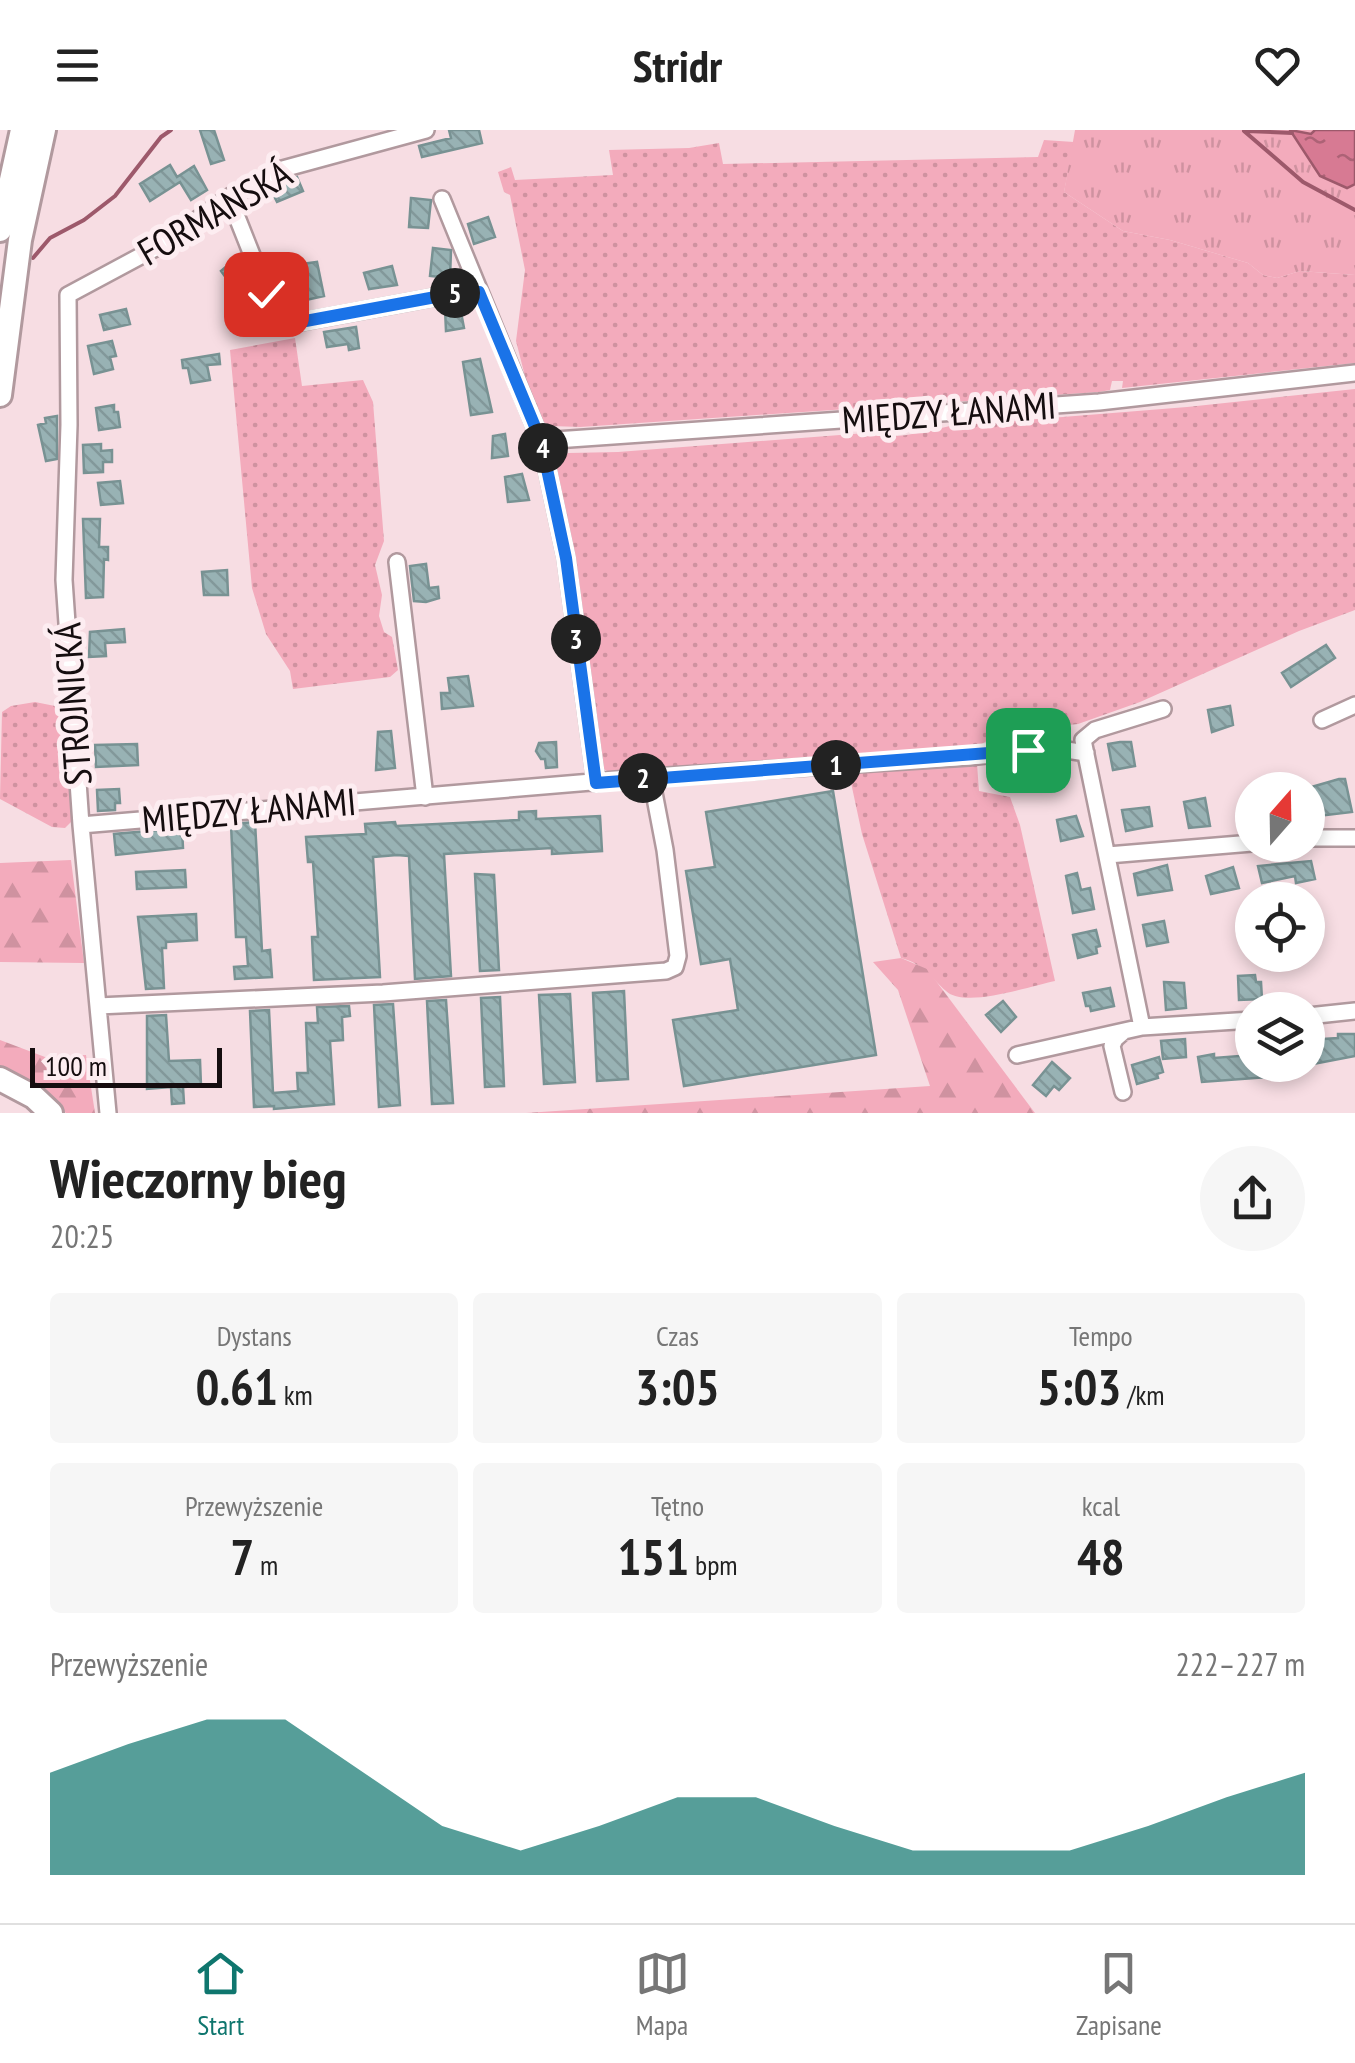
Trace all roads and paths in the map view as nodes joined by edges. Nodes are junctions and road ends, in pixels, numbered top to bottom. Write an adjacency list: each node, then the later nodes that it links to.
1 (22, 130): 6 (highway)
2 (44, 130): 10 (highway)
3 (426, 130): 4 (street, FORMANSKÁ)
4 (230, 196): 7 (street); 8 (street, FORMANSKÁ)
5 (442, 199): 7 (street)
6 (0, 230)
7 (479, 292): 11 (street)
8 (68, 294): 20 (street, STROJNICKÁ)
9 (1355, 372): 11 (street, MIĘDZY ŁANAMI)
10 (0, 395)
11 (541, 441): 18 (street)
12 (397, 562): 19 (street)
13 (1355, 705): 15 (street)
14 (1163, 709): 16 (street)
15 (1322, 720)
16 (1086, 754): 17 (street, MIĘDZY ŁANAMI); 24 (street)
17 (651, 777): 18 (street, MIĘDZY ŁANAMI); 25 (street)
18 (596, 783): 19 (street, MIĘDZY ŁANAMI)
19 (425, 797): 20 (street, MIĘDZY ŁANAMI)
20 (81, 825): 25 (street, STROJNICKÁ)
21 (1325, 838): 22 (street)
22 (1355, 838)
23 (1235, 844): 24 (street)
24 (1108, 855): 29 (street)
25 (98, 1006): 34 (street, STROJNICKÁ)
26 (1355, 1011): 27 (street)
27 (1325, 1014)
28 (1235, 1021): 29 (street)
29 (1134, 1028): 30 (street); 32 (street)
30 (1018, 1055)
31 (0, 1079): 33 (highway)
32 (1123, 1092)
33 (51, 1113)
34 (108, 1113)

